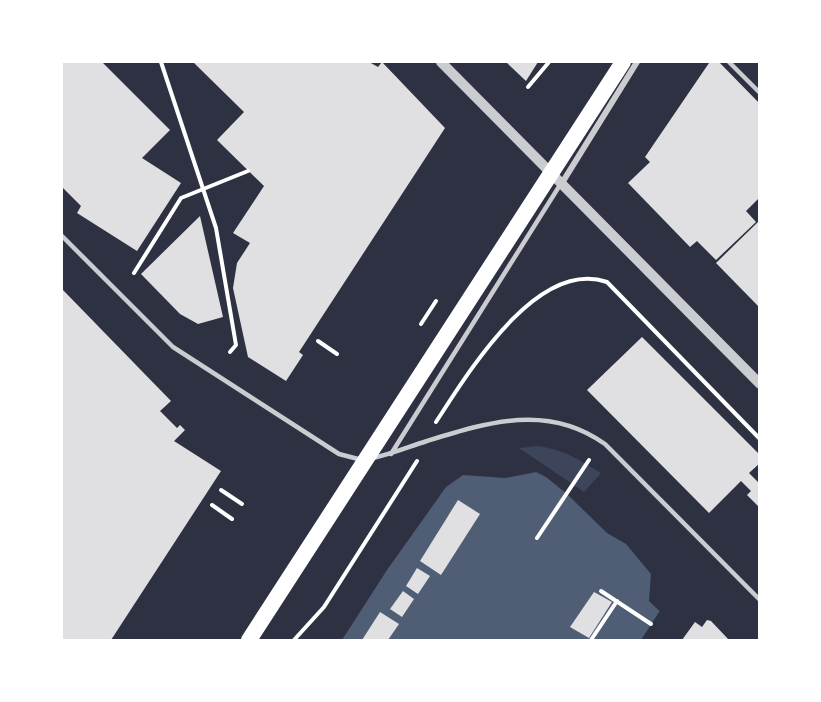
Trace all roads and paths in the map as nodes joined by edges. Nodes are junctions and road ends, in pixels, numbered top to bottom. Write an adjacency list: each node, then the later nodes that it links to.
1 (161, 62): 11 (path)
2 (441, 62): 10 (street)
3 (549, 62): 7 (path)
4 (623, 62): 34 (highway)
5 (637, 62): 10 (street)
6 (729, 62): 8 (lane)
7 (528, 87)
8 (759, 93)
9 (248, 171): 11 (path)
10 (562, 183): 19 (street); 22 (lane)
11 (204, 188): 13 (path); 17 (path)
12 (62, 236): 22 (lane)
13 (134, 273)
14 (436, 301): 15 (path)
15 (421, 324)
16 (318, 341): 18 (path)
17 (230, 352)
18 (337, 354)
19 (759, 384)
20 (436, 422): 21 (path)
21 (759, 439)
22 (391, 454): 31 (lane)
23 (589, 460): 29 (path)
24 (415, 466): 35 (path)
25 (221, 490): 26 (path)
26 (242, 504)
27 (212, 506): 28 (path)
28 (232, 519)
29 (537, 538)
30 (601, 591): 32 (path)
31 (759, 600)
32 (617, 601): 33 (path); 36 (path)
33 (651, 624)
34 (249, 640)
35 (294, 640)
36 (591, 640)

